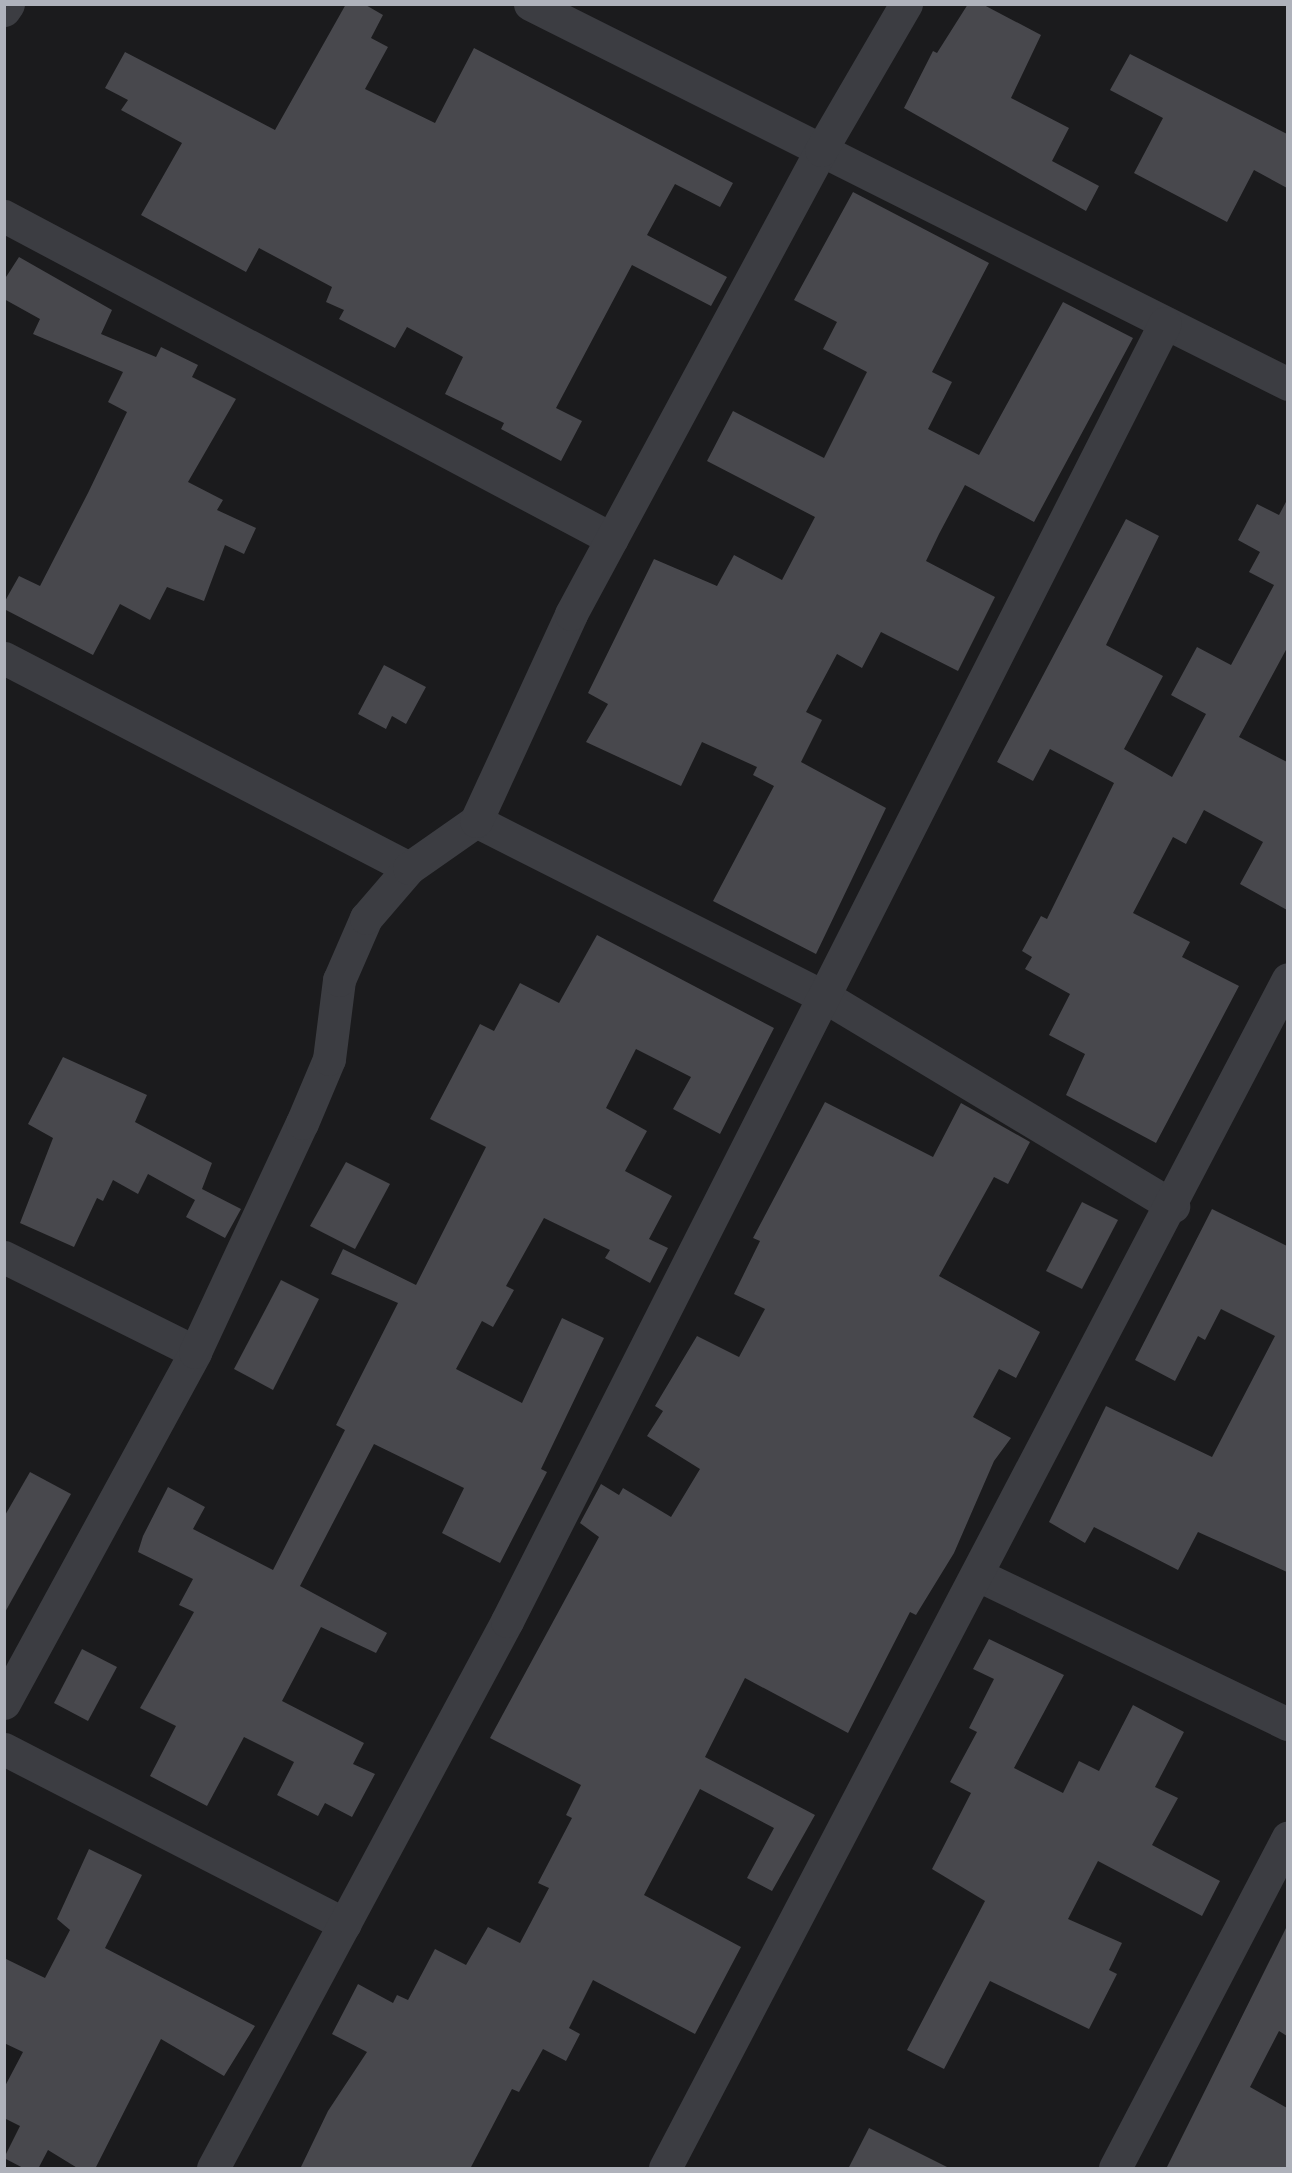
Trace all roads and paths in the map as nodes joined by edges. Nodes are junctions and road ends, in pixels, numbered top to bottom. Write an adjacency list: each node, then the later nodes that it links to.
1 (8, 4): 4 (street)
2 (530, 4): 5 (street)
3 (906, 4): 5 (street)
4 (4, 10)
5 (821, 150): 7 (street); 9 (street)
6 (4, 216): 9 (street)
7 (1165, 323): 8 (street); 14 (street)
8 (1287, 384)
9 (612, 539): 11 (street)
10 (4, 658): 12 (street)
11 (476, 821): 12 (street); 14 (street)
12 (409, 868): 17 (street)
13 (1287, 980): 15 (street)
14 (827, 998): 15 (street); 23 (street)
15 (1173, 1206): 18 (street)
16 (4, 1257): 17 (street)
17 (195, 1352): 19 (street)
18 (980, 1576): 20 (street); 25 (street)
19 (4, 1703)
20 (1287, 1724)
21 (4, 1749): 23 (street)
22 (1287, 1837): 26 (street)
23 (345, 1924): 24 (street)
24 (213, 2169)
25 (665, 2169)
26 (1115, 2169)

